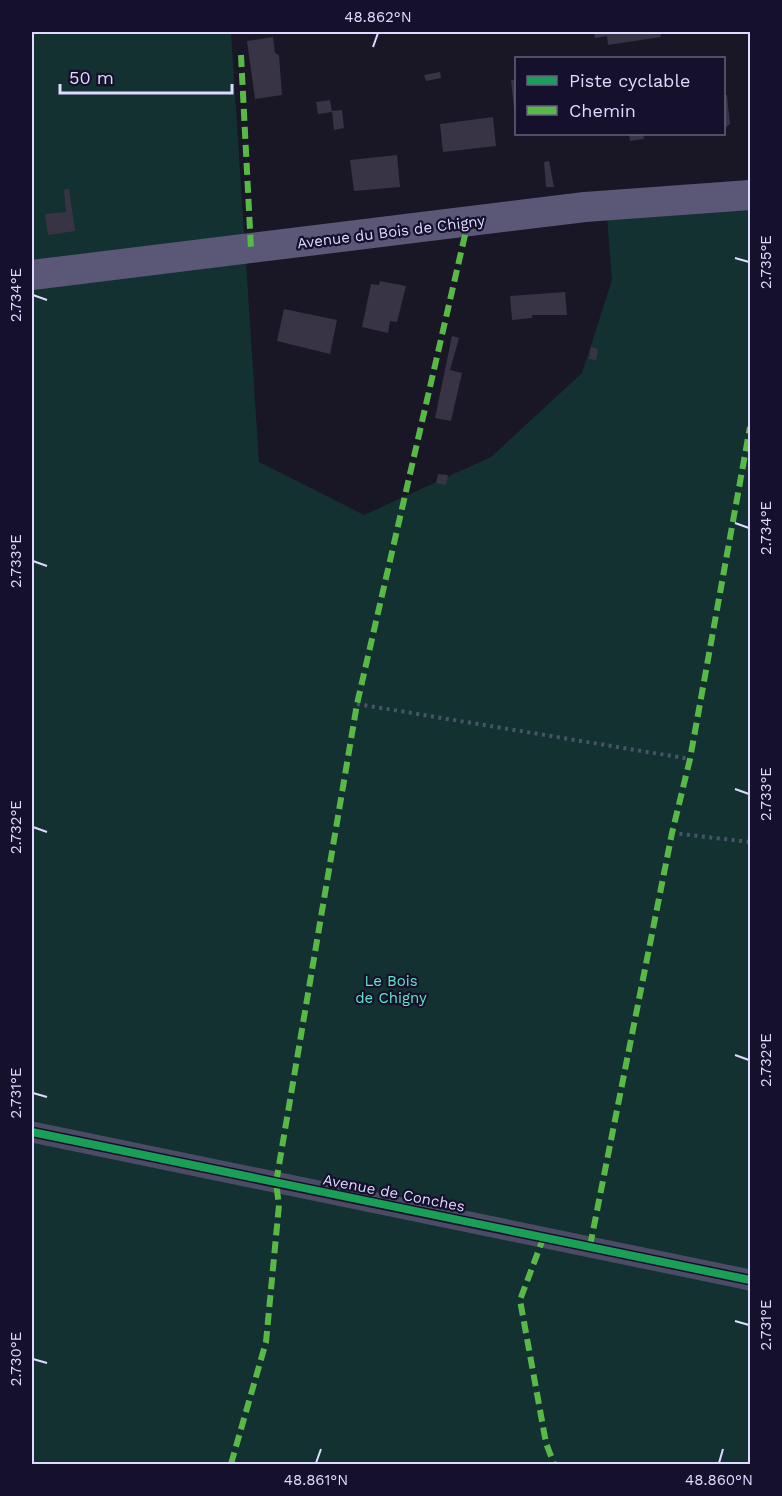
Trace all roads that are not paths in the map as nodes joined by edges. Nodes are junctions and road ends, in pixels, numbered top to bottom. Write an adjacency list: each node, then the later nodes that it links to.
1 (750, 195): 2 (main road, Avenue du Bois de Chigny)
2 (32, 275)
3 (32, 1132): 4 (street, Avenue de Conches)
4 (750, 1280)

